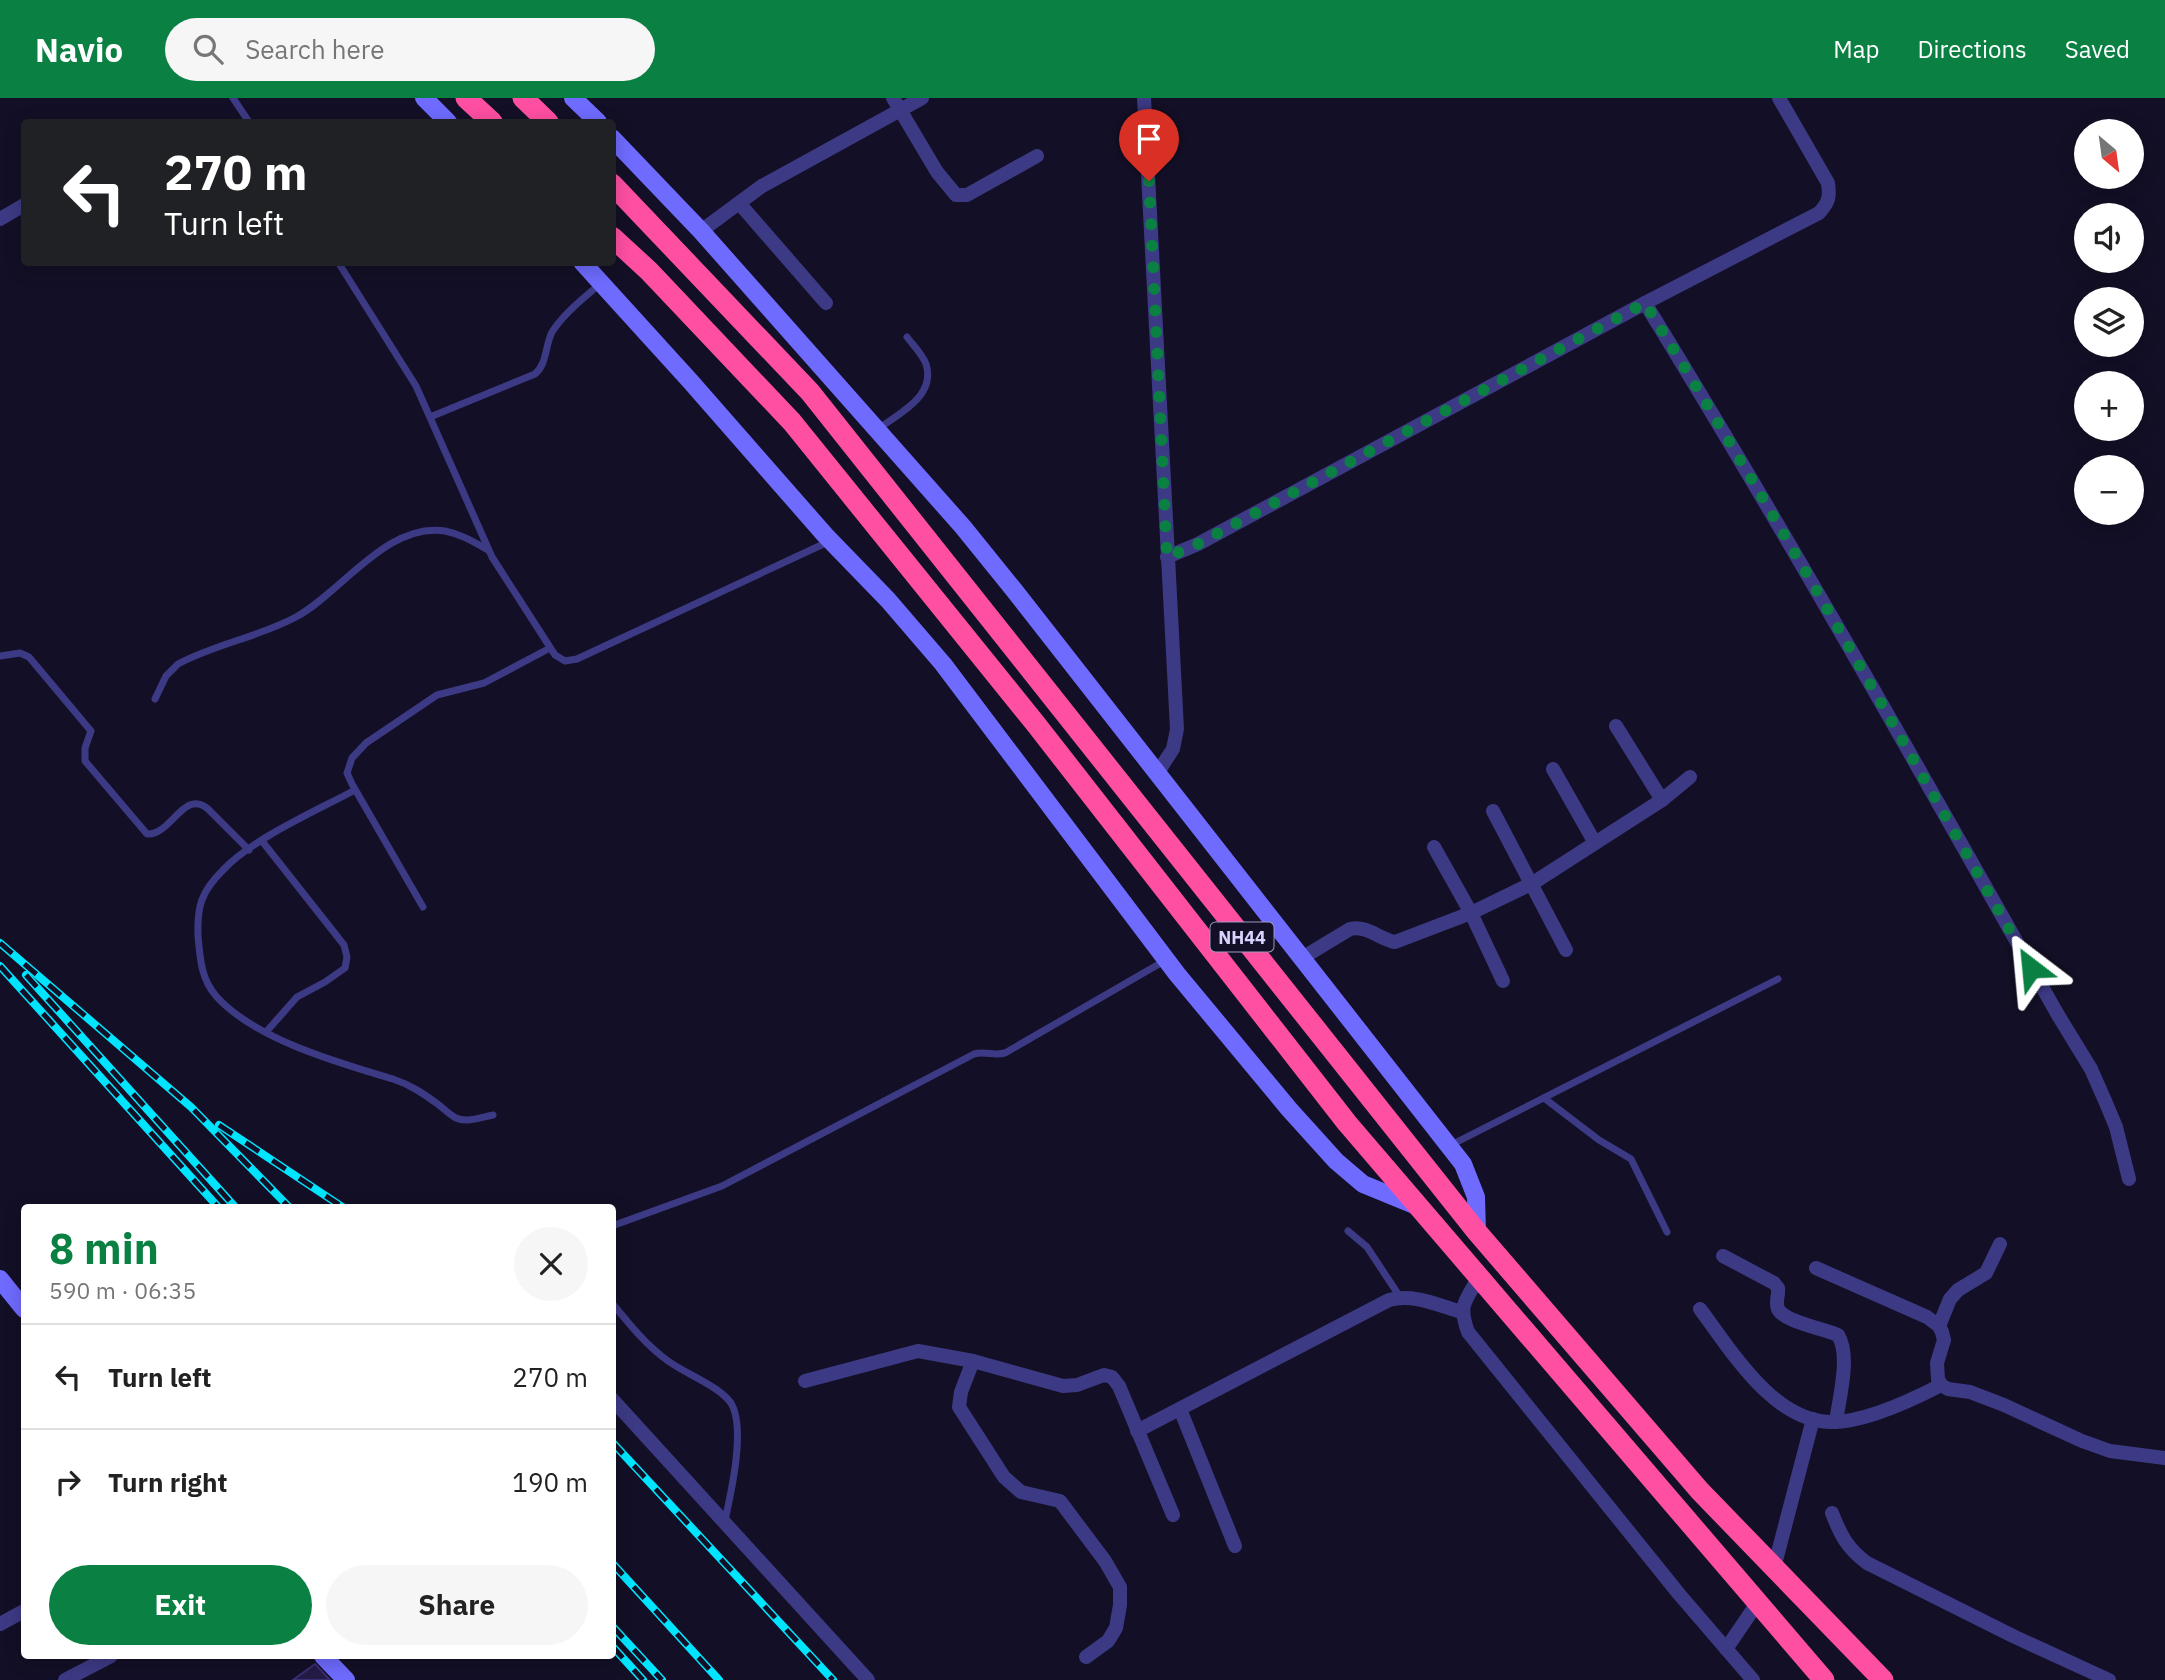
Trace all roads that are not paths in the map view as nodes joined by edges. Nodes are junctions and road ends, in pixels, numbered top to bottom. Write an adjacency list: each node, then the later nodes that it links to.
1 (233, 98): 10 (lane)
2 (424, 98): 11 (street)
3 (466, 98): 12 (highway)
4 (523, 98): 13 (highway)
5 (573, 98): 14 (street)
6 (922, 98): 9 (street)
7 (1144, 98): 33 (street)
8 (1779, 98): 27 (street)
9 (897, 104): 16 (street); 18 (street)
10 (247, 119)
11 (445, 119)
12 (489, 119)
13 (545, 119)
14 (595, 119)
15 (616, 142): 21 (street)
16 (1037, 156)
17 (616, 188): 65 (highway, NH44)
18 (739, 203): 21 (street); 26 (street)
19 (21, 207): 20 (street)
20 (0, 219)
21 (701, 231): 30 (street)
22 (616, 241): 61 (highway, NH44)
23 (341, 266): 29 (lane)
24 (586, 266): 25 (street)
25 (601, 283): 29 (lane); 31 (street)
26 (826, 303)
27 (1645, 303): 33 (street); 60 (street)
28 (907, 337): 30 (lane)
29 (430, 417): 32 (lane)
30 (877, 430): 39 (street)
31 (830, 541): 34 (lane); 53 (street)
32 (489, 550): 34 (lane); 36 (lane)
33 (1167, 557): 39 (street)
34 (550, 648): 41 (lane)
35 (0, 656): 47 (lane)
36 (155, 699)
37 (1616, 726): 42 (street)
38 (1553, 769): 45 (street)
39 (1158, 772): 52 (street)
40 (1690, 777): 42 (street)
41 (355, 790): 44 (lane); 49 (lane)
42 (1662, 800): 45 (street)
43 (1493, 811): 48 (street)
44 (262, 841): 47 (lane); 56 (lane)
45 (1595, 843): 48 (street)
46 (1434, 847): 50 (street)
47 (248, 850): 56 (lane)
48 (1533, 883): 50 (street); 51 (street)
49 (423, 907)
50 (1471, 913): 52 (street); 55 (street)
51 (1566, 950)
52 (1302, 958): 59 (street)
53 (1167, 960): 61 (street); 62 (lane)
54 (1778, 979): 57 (lane)
55 (1503, 981)
56 (266, 1032): 58 (lane)
57 (1545, 1098): 59 (lane); 64 (lane)
58 (493, 1115)
59 (1449, 1146): 65 (street)
60 (2129, 1179)
61 (1419, 1207): 69 (highway, NH44)
62 (616, 1225)
63 (1348, 1231): 71 (lane)
64 (1667, 1231)
65 (1477, 1232): 90 (highway, NH44)
66 (2000, 1244): 76 (street)
67 (1723, 1256): 83 (street)
68 (1816, 1268): 76 (street)
69 (1479, 1277): 75 (street); 91 (highway, NH44)
70 (0, 1279): 72 (street)
71 (1400, 1297): 75 (street); 81 (street)
72 (21, 1305)
73 (616, 1308): 88 (lane)
74 (1700, 1309): 82 (street)
75 (1461, 1312): 94 (street)
76 (1938, 1325): 79 (street)
77 (973, 1361): 78 (street); 84 (street); 95 (street)
78 (805, 1381)
79 (1941, 1385): 83 (street); 85 (street)
80 (616, 1403): 88 (street)
81 (1180, 1409): 84 (street); 89 (street)
82 (1813, 1419): 83 (street); 90 (street)
83 (1836, 1422)
84 (1137, 1431): 87 (street)
85 (2165, 1458)
86 (1832, 1513): 104 (street)
87 (1173, 1515)
88 (724, 1522): 100 (street)
89 (1235, 1546)
90 (1774, 1568): 103 (highway, NH44)
91 (1758, 1602): 94 (street); 102 (highway, NH44)
92 (21, 1613): 93 (street)
93 (0, 1624)
94 (1726, 1649): 101 (street)
95 (1086, 1657)
96 (105, 1659): 98 (street)
97 (326, 1659): 99 (street)
98 (65, 1680)
99 (346, 1680)
100 (868, 1680)
101 (1753, 1680)
102 (1825, 1680)
103 (1882, 1680)
104 (2109, 1680)

